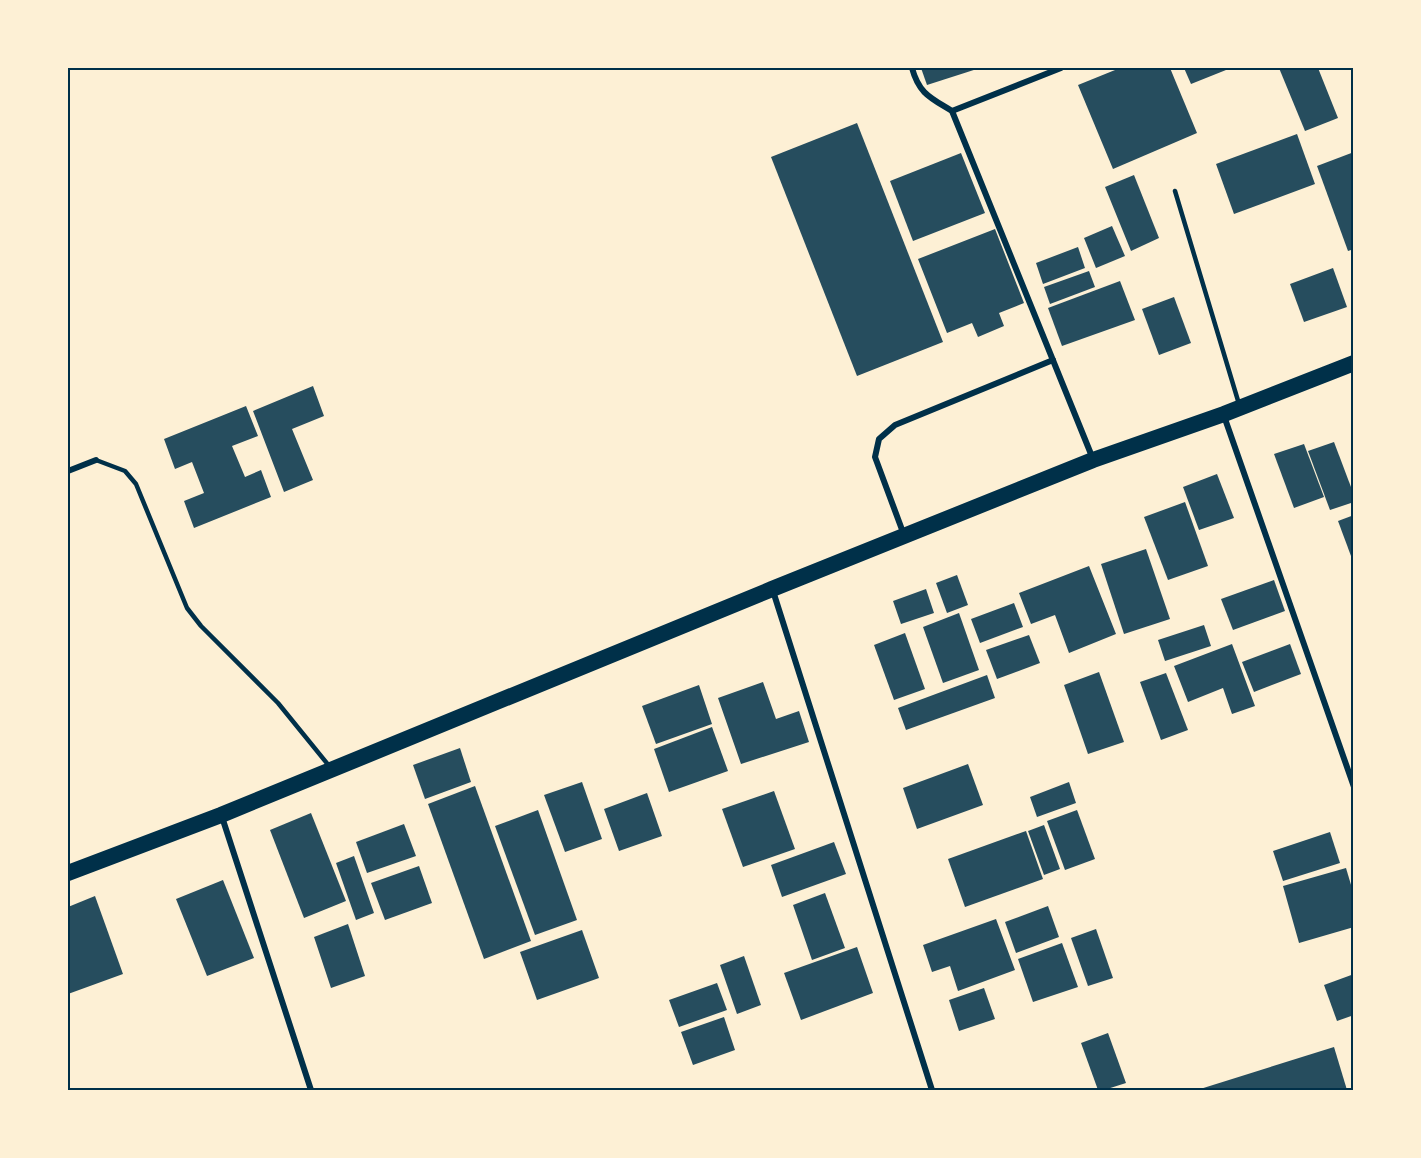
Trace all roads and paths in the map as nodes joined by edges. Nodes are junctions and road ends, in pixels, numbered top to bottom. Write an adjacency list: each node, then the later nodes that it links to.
1 (912, 68): 3 (street)
2 (1061, 68): 3 (street)
3 (952, 111): 5 (street)
4 (1175, 191): 7 (lane)
5 (1053, 360): 10 (street); 12 (street)
6 (1353, 363): 7 (highway)
7 (1240, 407): 8 (highway)
8 (1224, 414): 10 (highway); 15 (street)
9 (96, 460): 11 (street); 14 (lane)
10 (1093, 460): 12 (highway)
11 (68, 471)
12 (904, 535): 13 (highway)
13 (772, 588): 14 (highway); 19 (street)
14 (332, 770): 16 (highway)
15 (1353, 787)
16 (221, 815): 17 (highway); 18 (street)
17 (68, 873)
18 (311, 1090)
19 (932, 1090)

